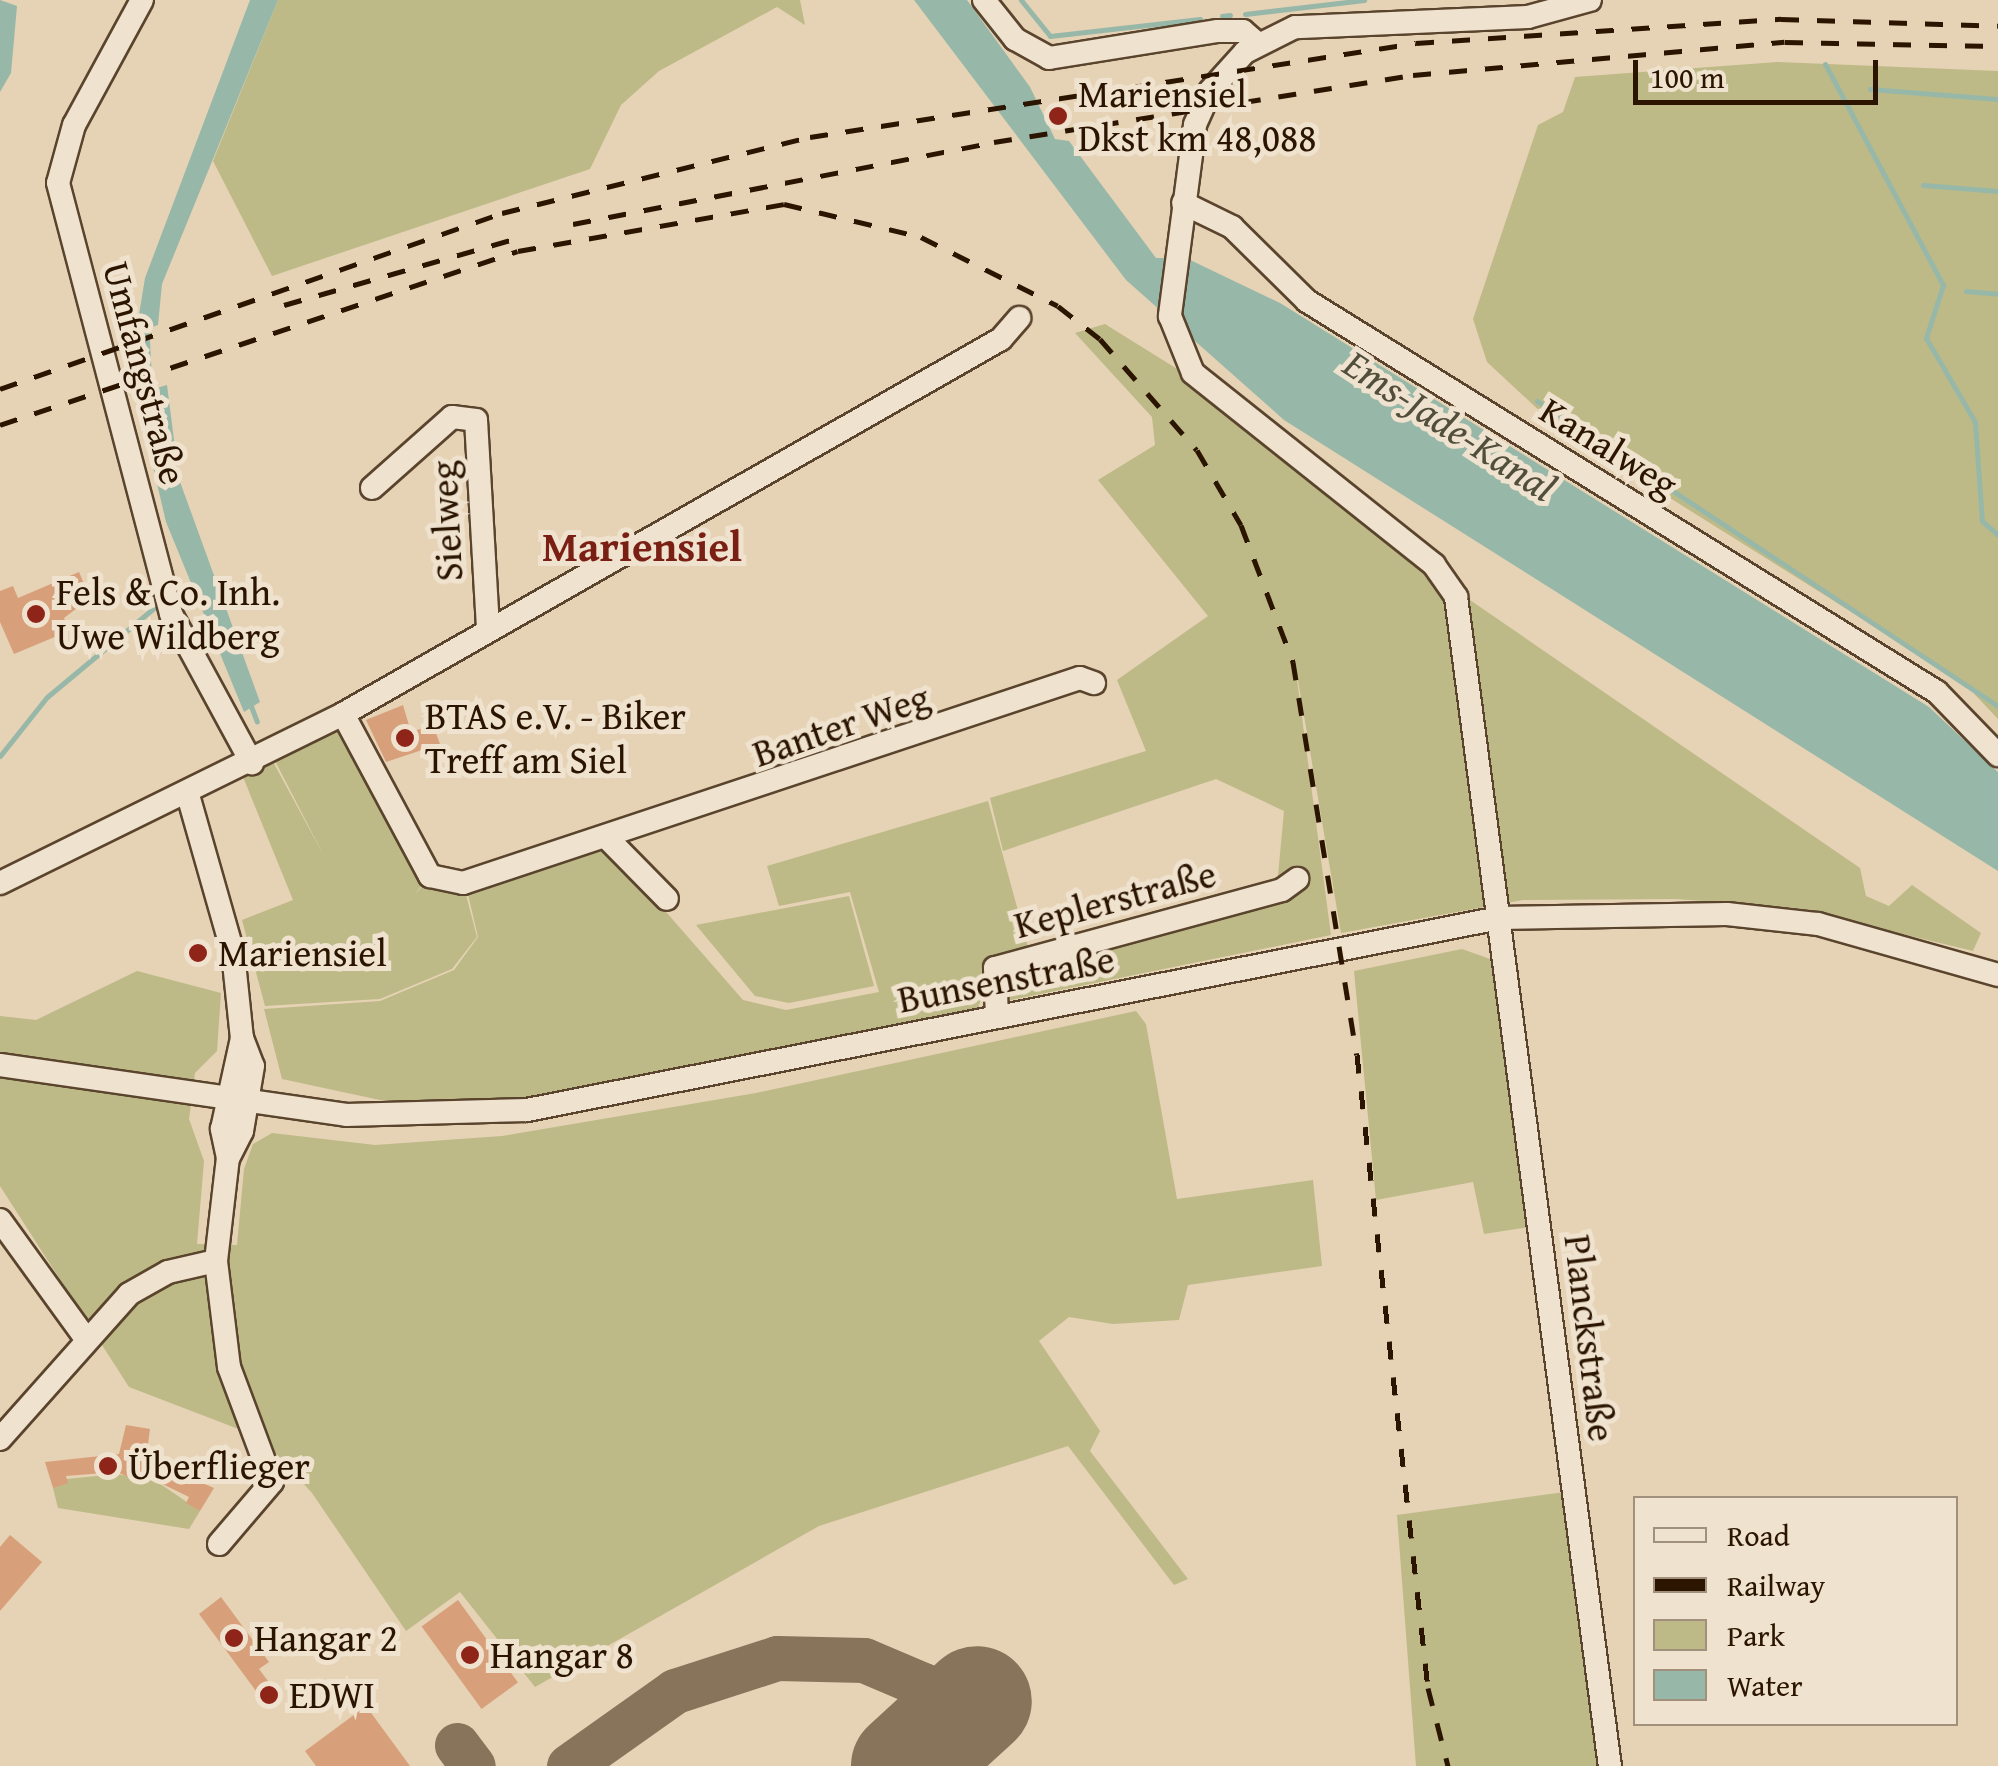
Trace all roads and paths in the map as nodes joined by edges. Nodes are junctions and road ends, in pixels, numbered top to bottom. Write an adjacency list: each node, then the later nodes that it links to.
1 (142, 0): 12 (street, Umfangstraße)
2 (984, 0): 4 (street)
3 (1590, 0): 4 (street)
4 (1257, 43): 5 (street)
5 (1182, 203): 11 (street, Kanalweg); 18 (street)
6 (1019, 318): 8 (street)
7 (372, 488): 8 (street, Sielweg)
8 (488, 629): 10 (street)
9 (1094, 683): 14 (street, Banter Weg)
10 (343, 714): 12 (street); 14 (street, Banter Weg)
11 (1998, 755)
12 (252, 763): 13 (street)
13 (188, 796): 16 (street); 22 (street)
14 (610, 840): 17 (street)
15 (1297, 879): 20 (street, Keplerstraße)
16 (0, 883)
17 (668, 900)
18 (1499, 918): 19 (street, Bunsenstraße); 20 (street, Bunsenstraße); 28 (street, Planckstraße)
19 (1998, 975)
20 (997, 1017): 22 (street, Bunsenstraße)
21 (0, 1065): 22 (street, Bunsenstraße)
22 (238, 1101): 24 (street)
23 (0, 1220): 25 (street)
24 (216, 1261): 25 (street); 27 (street)
25 (84, 1336): 26 (street)
26 (0, 1439)
27 (219, 1544)
28 (1610, 1766)

